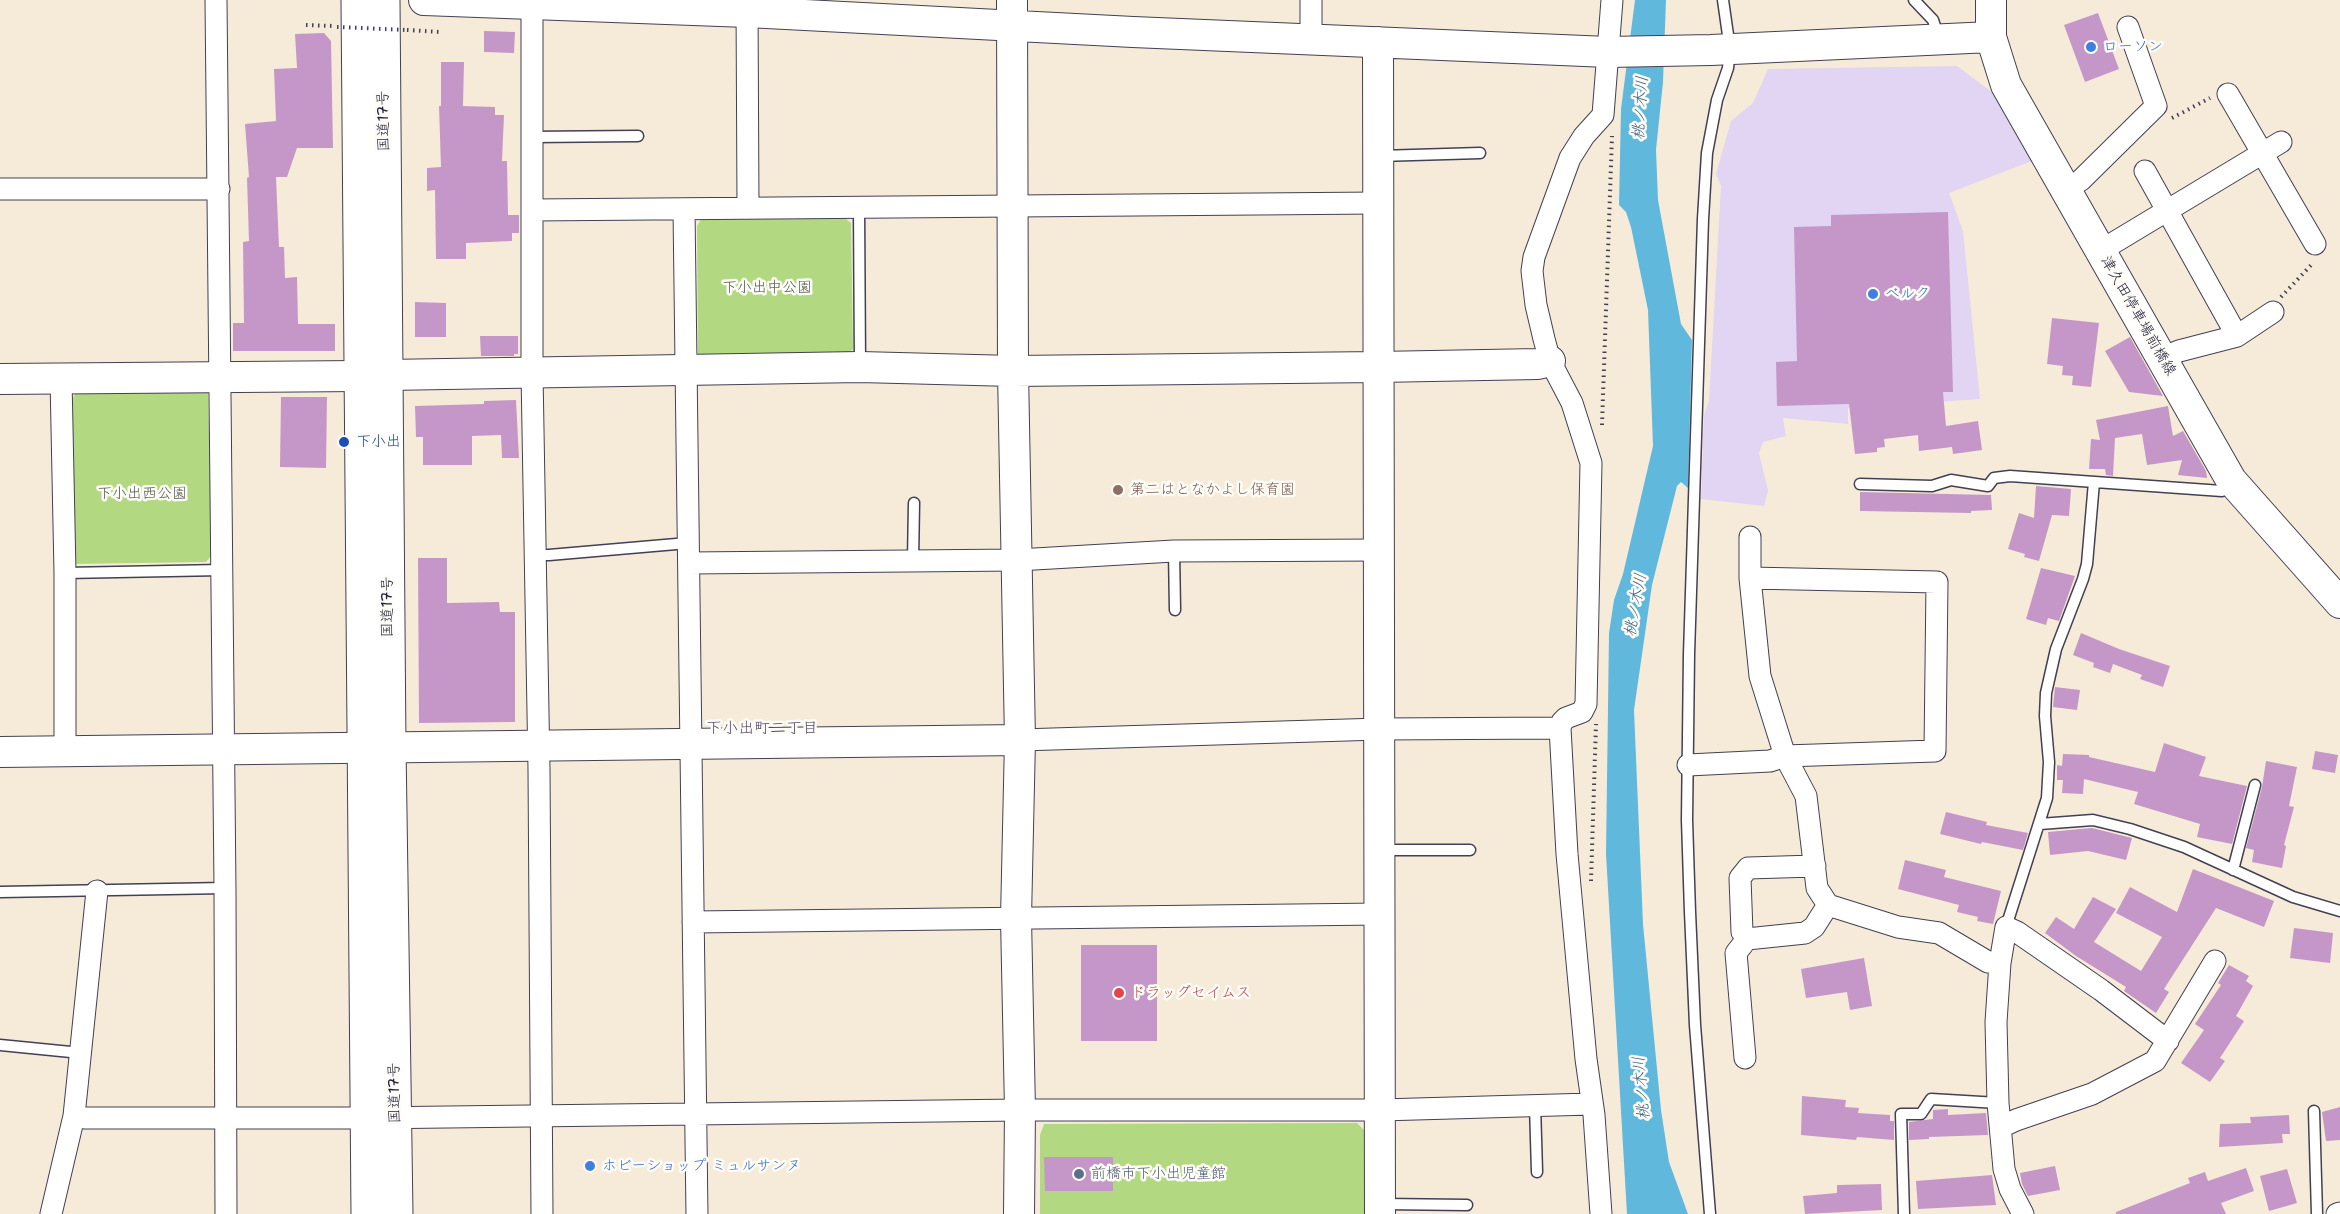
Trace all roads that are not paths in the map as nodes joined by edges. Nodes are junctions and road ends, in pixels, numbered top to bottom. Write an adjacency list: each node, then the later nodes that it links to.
1 (216, 0): 29 (street)
2 (357, 0): 49 (highway, 国道17号)
3 (383, 0): 49 (highway, 国道17号)
4 (424, 0): 10 (street)
5 (1311, 0): 15 (street)
6 (1612, 0): 19 (street)
7 (1723, 0): 18 (lane)
8 (1914, 0): 16 (lane)
9 (1991, 0): 14 (street, 津久田停車場前橋線)
10 (532, 3): 11 (street); 22 (street)
11 (747, 6): 12 (street); 34 (street)
12 (1013, 12): 15 (street); 32 (street)
13 (2128, 27): 30 (street)
14 (1991, 38): 16 (street); 30 (street, 津久田停車場前橋線)
15 (1311, 39): 17 (street)
16 (1940, 41): 18 (street)
17 (1378, 42): 19 (street); 26 (street)
18 (1720, 49): 19 (street); 79 (lane)
19 (1612, 52): 43 (street)
20 (2228, 94): 25 (street)
21 (638, 136): 22 (lane)
22 (531, 137): 36 (street)
23 (2281, 142): 25 (street)
24 (1480, 153): 26 (lane)
25 (2262, 153): 37 (street); 38 (street)
26 (1379, 156): 31 (street)
27 (2145, 171): 37 (street)
28 (0, 189): 29 (street)
29 (219, 189): 50 (street)
30 (2066, 190): 39 (street, 津久田停車場前橋線)
31 (1378, 203): 32 (street); 44 (street)
32 (1013, 206): 33 (street); 47 (street)
33 (859, 207): 34 (street); 45 (lane)
34 (748, 208): 35 (street)
35 (684, 209): 36 (street); 46 (street)
36 (532, 210): 48 (street)
37 (2167, 211): 39 (street); 41 (street)
38 (2315, 244)
39 (2100, 251): 42 (street, 津久田停車場前橋線)
40 (2273, 312): 41 (street)
41 (2237, 336): 42 (street)
42 (2162, 358): 53 (street, 津久田停車場前橋線)
43 (1550, 361): 44 (street); 70 (street)
44 (1378, 367): 47 (street); 58 (street)
45 (860, 368): 46 (street); 47 (street)
46 (687, 371): 48 (street); 60 (street)
47 (1013, 371): 62 (street)
48 (532, 373): 49 (street); 61 (street)
49 (373, 375): 50 (street); 74 (highway, 国道17号)
50 (221, 377): 52 (street); 64 (street)
51 (0, 379): 52 (street)
52 (61, 379): 65 (street)
53 (2231, 480): 54 (lane); 67 (street, 津久田停車場前橋線)
54 (2094, 482): 55 (lane); 81 (lane)
55 (1860, 484)
56 (914, 503): 63 (lane)
57 (1750, 537): 66 (street)
58 (1377, 550): 59 (street); 69 (street)
59 (1174, 551): 62 (street); 68 (lane)
60 (689, 553): 61 (lane); 63 (street); 72 (street)
61 (536, 555): 73 (street)
62 (1017, 560): 63 (street); 71 (street)
63 (913, 561)
64 (222, 570): 65 (lane); 75 (street)
65 (65, 573): 77 (street)
66 (1750, 578): 78 (street); 78 (street)
67 (2340, 603)
68 (1175, 610)
69 (1380, 729): 70 (street); 71 (street); 82 (street)
70 (1560, 729): 103 (street)
71 (1020, 740): 72 (street); 92 (street)
72 (691, 744): 73 (street); 93 (street)
73 (538, 745): 74 (street); 110 (street)
74 (377, 747): 75 (street); 112 (highway, 国道17号)
75 (224, 750): 77 (street); 86 (street)
76 (0, 752): 77 (street)
77 (65, 752)
78 (1785, 756): 79 (street); 84 (street)
79 (1688, 765): 125 (lane)
80 (2255, 785): 85 (lane)
81 (2040, 824): 85 (lane); 94 (lane)
82 (1380, 850): 83 (lane); 91 (street)
83 (1470, 850)
84 (1815, 866): 89 (street); 95 (street)
85 (2233, 870): 90 (lane)
86 (225, 888): 87 (lane); 111 (street)
87 (97, 891): 88 (lane); 100 (street)
88 (0, 892)
89 (1828, 905): 95 (street); 97 (street)
90 (2340, 911)
91 (1380, 914): 92 (street); 106 (street)
92 (1017, 918): 93 (street); 105 (street)
93 (693, 922): 108 (street)
94 (2006, 927): 97 (street); 98 (street)
95 (1746, 939): 101 (street)
96 (2215, 961): 98 (street)
97 (2000, 963): 102 (street)
98 (2168, 1041): 113 (street)
99 (0, 1045): 100 (lane)
100 (81, 1053): 109 (street)
101 (1745, 1058)
102 (1998, 1103): 113 (street); 126 (lane)
103 (1591, 1104): 104 (street); 124 (street)
104 (1536, 1105): 106 (street); 114 (lane)
105 (1020, 1110): 106 (street); 108 (street); 123 (street)
106 (1381, 1110): 116 (street)
107 (2313, 1111): 128 (lane)
108 (695, 1114): 110 (street); 122 (street)
109 (74, 1116): 111 (street); 117 (street)
110 (541, 1117): 112 (street); 121 (street)
111 (226, 1118): 112 (street); 118 (street)
112 (381, 1118): 119 (highway, 国道17号); 120 (highway, 国道17号)
113 (2001, 1127): 127 (street)
114 (1537, 1172)
115 (1467, 1205): 116 (lane)
116 (1380, 1209)
117 (51, 1214)
118 (226, 1214)
119 (368, 1214)
120 (396, 1214)
121 (542, 1214)
122 (697, 1214)
123 (1019, 1214)
124 (1601, 1214)
125 (1710, 1214)
126 (1904, 1214)
127 (2024, 1214)
128 (2317, 1214)

